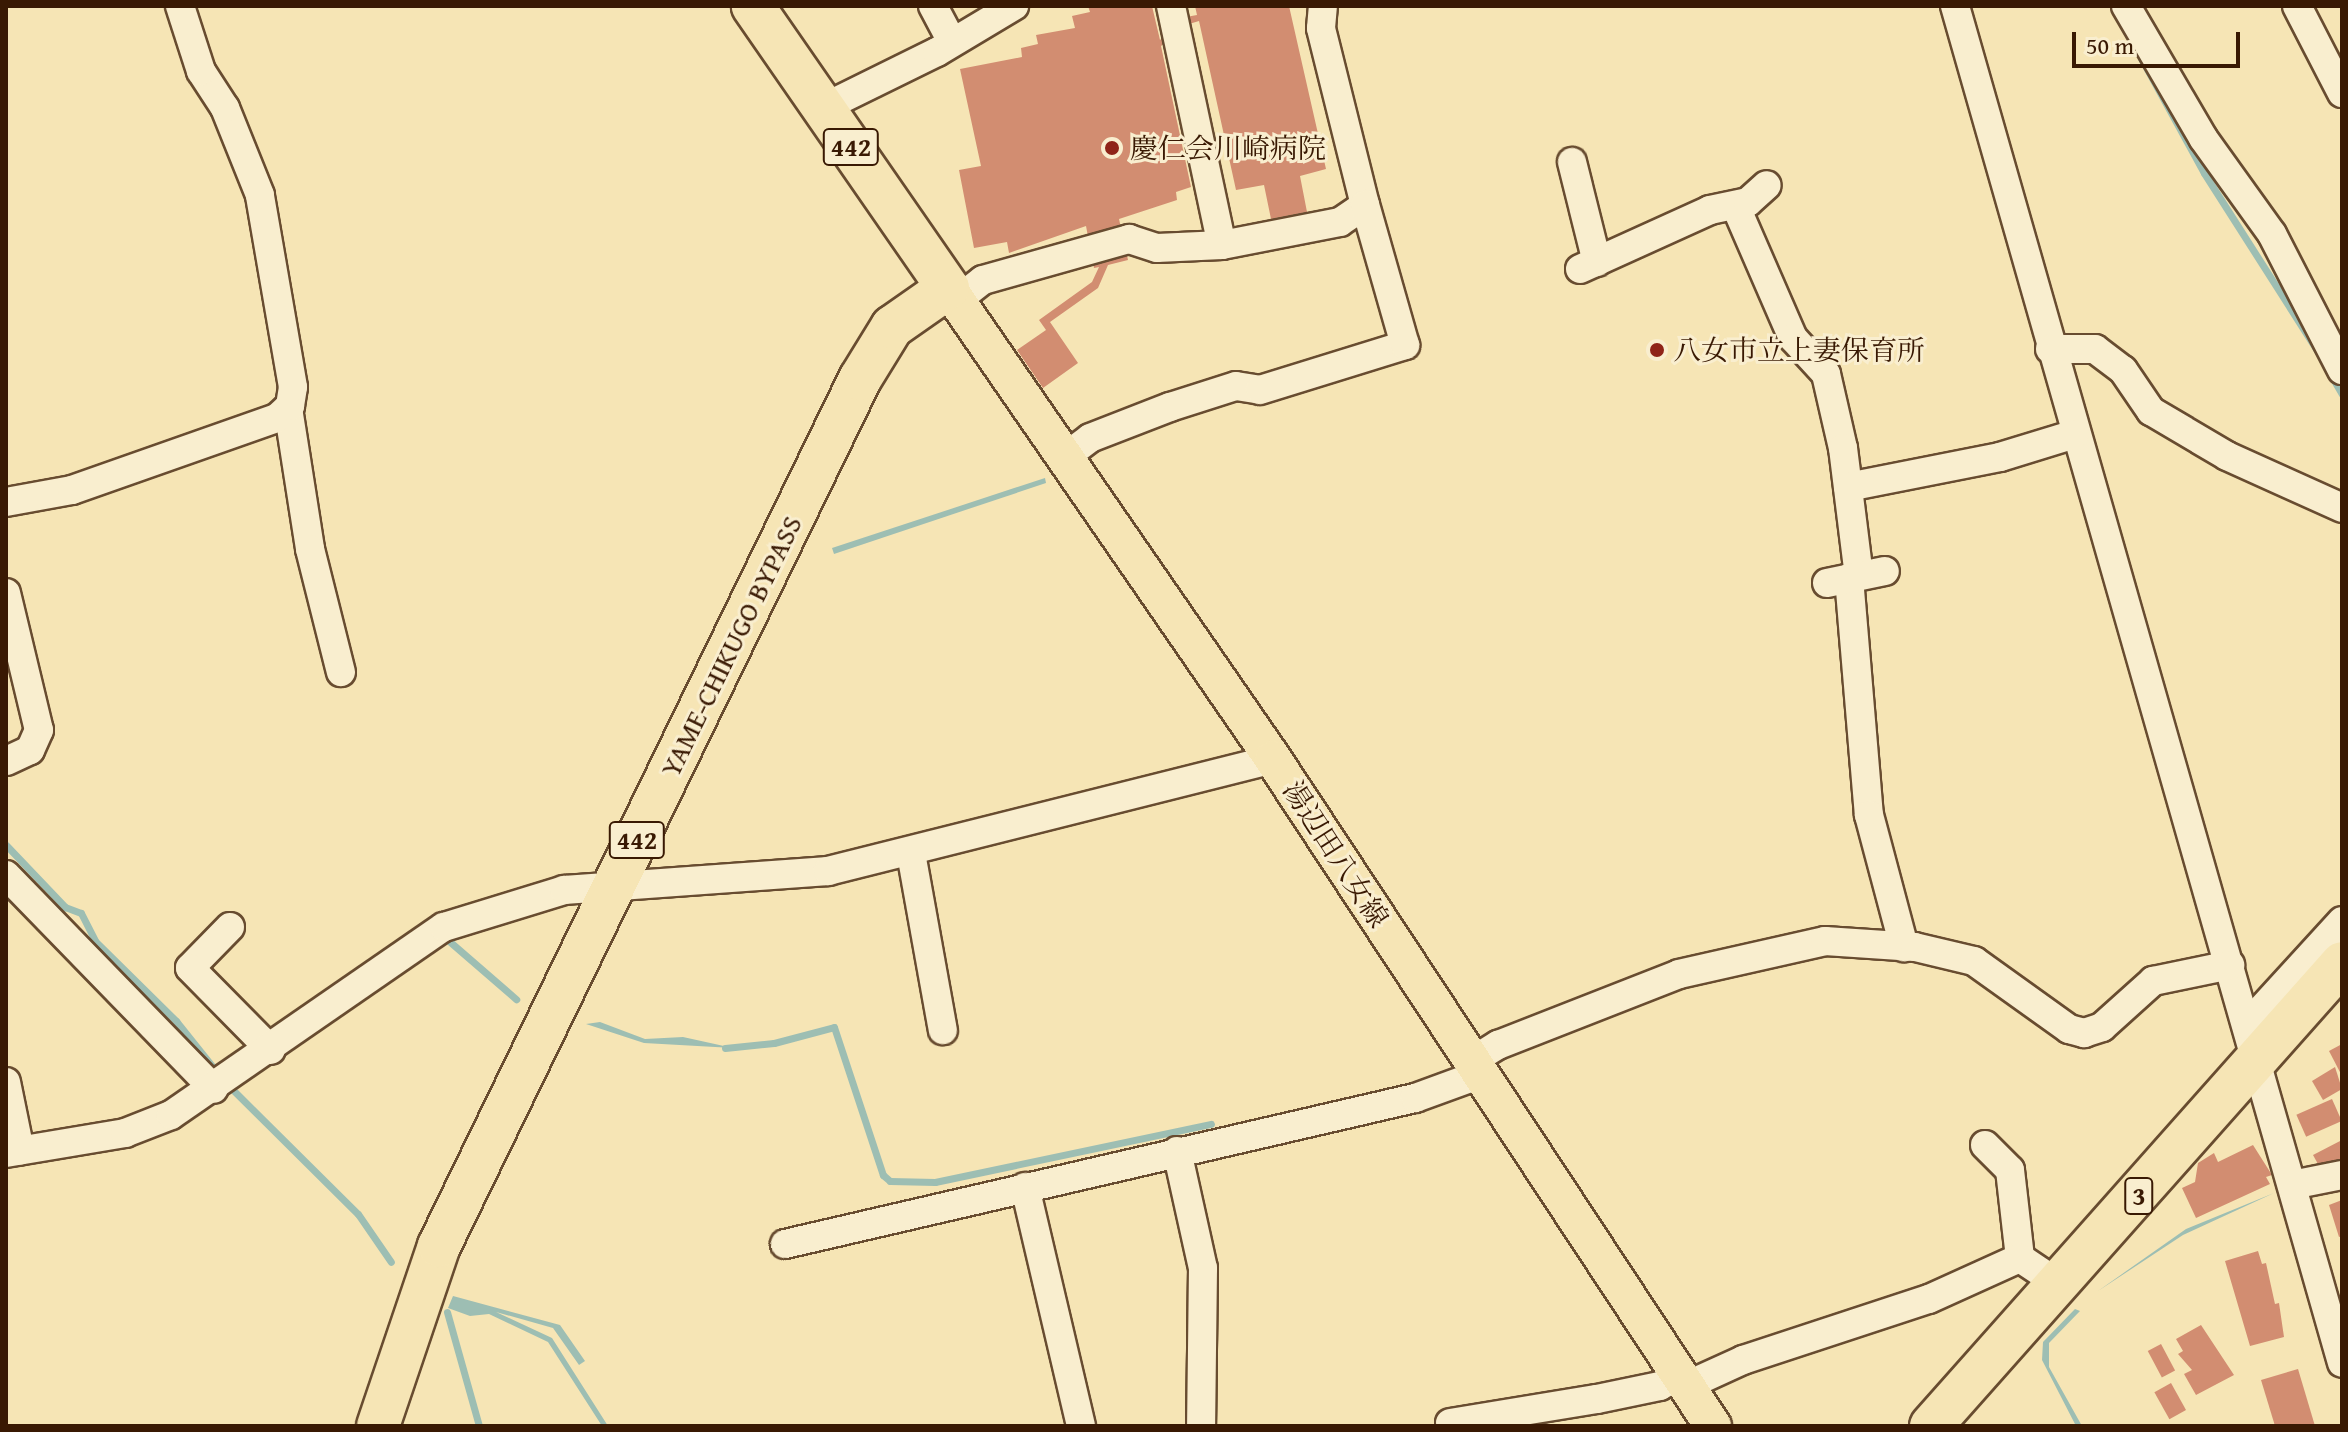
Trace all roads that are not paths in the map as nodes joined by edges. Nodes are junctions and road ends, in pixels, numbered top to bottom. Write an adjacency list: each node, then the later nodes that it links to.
1 (180, 6): 21 (street)
2 (753, 6): 12 (highway, 442)
3 (933, 6): 10 (street)
4 (1014, 6): 10 (street)
5 (1171, 6): 17 (street)
6 (1323, 6): 15 (street)
7 (1955, 6): 19 (street)
8 (2126, 6): 20 (street)
9 (2297, 6): 11 (street)
10 (952, 41): 12 (street)
11 (2342, 93)
12 (823, 108): 18 (highway, 442)
13 (1572, 162): 16 (street)
14 (1767, 185): 16 (street)
15 (1365, 205): 17 (street); 23 (street)
16 (1736, 207): 24 (street)
17 (1222, 245): 18 (street)
18 (952, 295): 23 (main road, 湯辺田八女線); 33 (highway, YAME-CHIKUGO BYPASS / 442)
19 (2050, 349): 22 (street); 26 (street)
20 (2342, 370)
21 (288, 408): 25 (street); 28 (street)
22 (2075, 434): 24 (street); 38 (street)
23 (1065, 457): 29 (main road, 湯辺田八女線)
24 (1848, 487): 36 (street)
25 (6, 502)
26 (2342, 508)
27 (6, 593): 30 (street)
28 (341, 672)
29 (1273, 759): 31 (street); 42 (main road, 湯辺田八女線)
30 (6, 761)
31 (911, 853): 33 (street); 39 (street)
32 (6, 875): 44 (street)
33 (616, 883): 41 (street); 57 (highway, YAME-CHIKUGO BYPASS / 442)
34 (2342, 921): 40 (street)
35 (230, 927): 41 (street)
36 (1904, 947): 38 (street); 42 (street)
37 (2342, 963): 40 (highway, 3)
38 (2230, 965): 40 (street)
39 (943, 1030)
40 (2252, 1043): 49 (street); 53 (highway, 3)
41 (271, 1050): 44 (street)
42 (1477, 1067): 46 (street); 55 (main road, 湯辺田八女線)
43 (6, 1082): 47 (street)
44 (220, 1085): 47 (street)
45 (1985, 1145): 52 (street)
46 (1177, 1151): 50 (street); 59 (street)
47 (13, 1152)
48 (2342, 1175): 49 (street)
49 (2292, 1185): 54 (street)
50 (1025, 1187): 51 (street); 58 (street)
51 (785, 1244)
52 (2020, 1258): 53 (street); 55 (street)
53 (2059, 1284): 61 (highway, 3)
54 (2342, 1363)
55 (1683, 1380): 56 (street); 60 (main road, 湯辺田八女線)
56 (1450, 1423)
57 (378, 1426)
58 (1081, 1426)
59 (1201, 1426)
60 (1713, 1426)
61 (1931, 1426)

